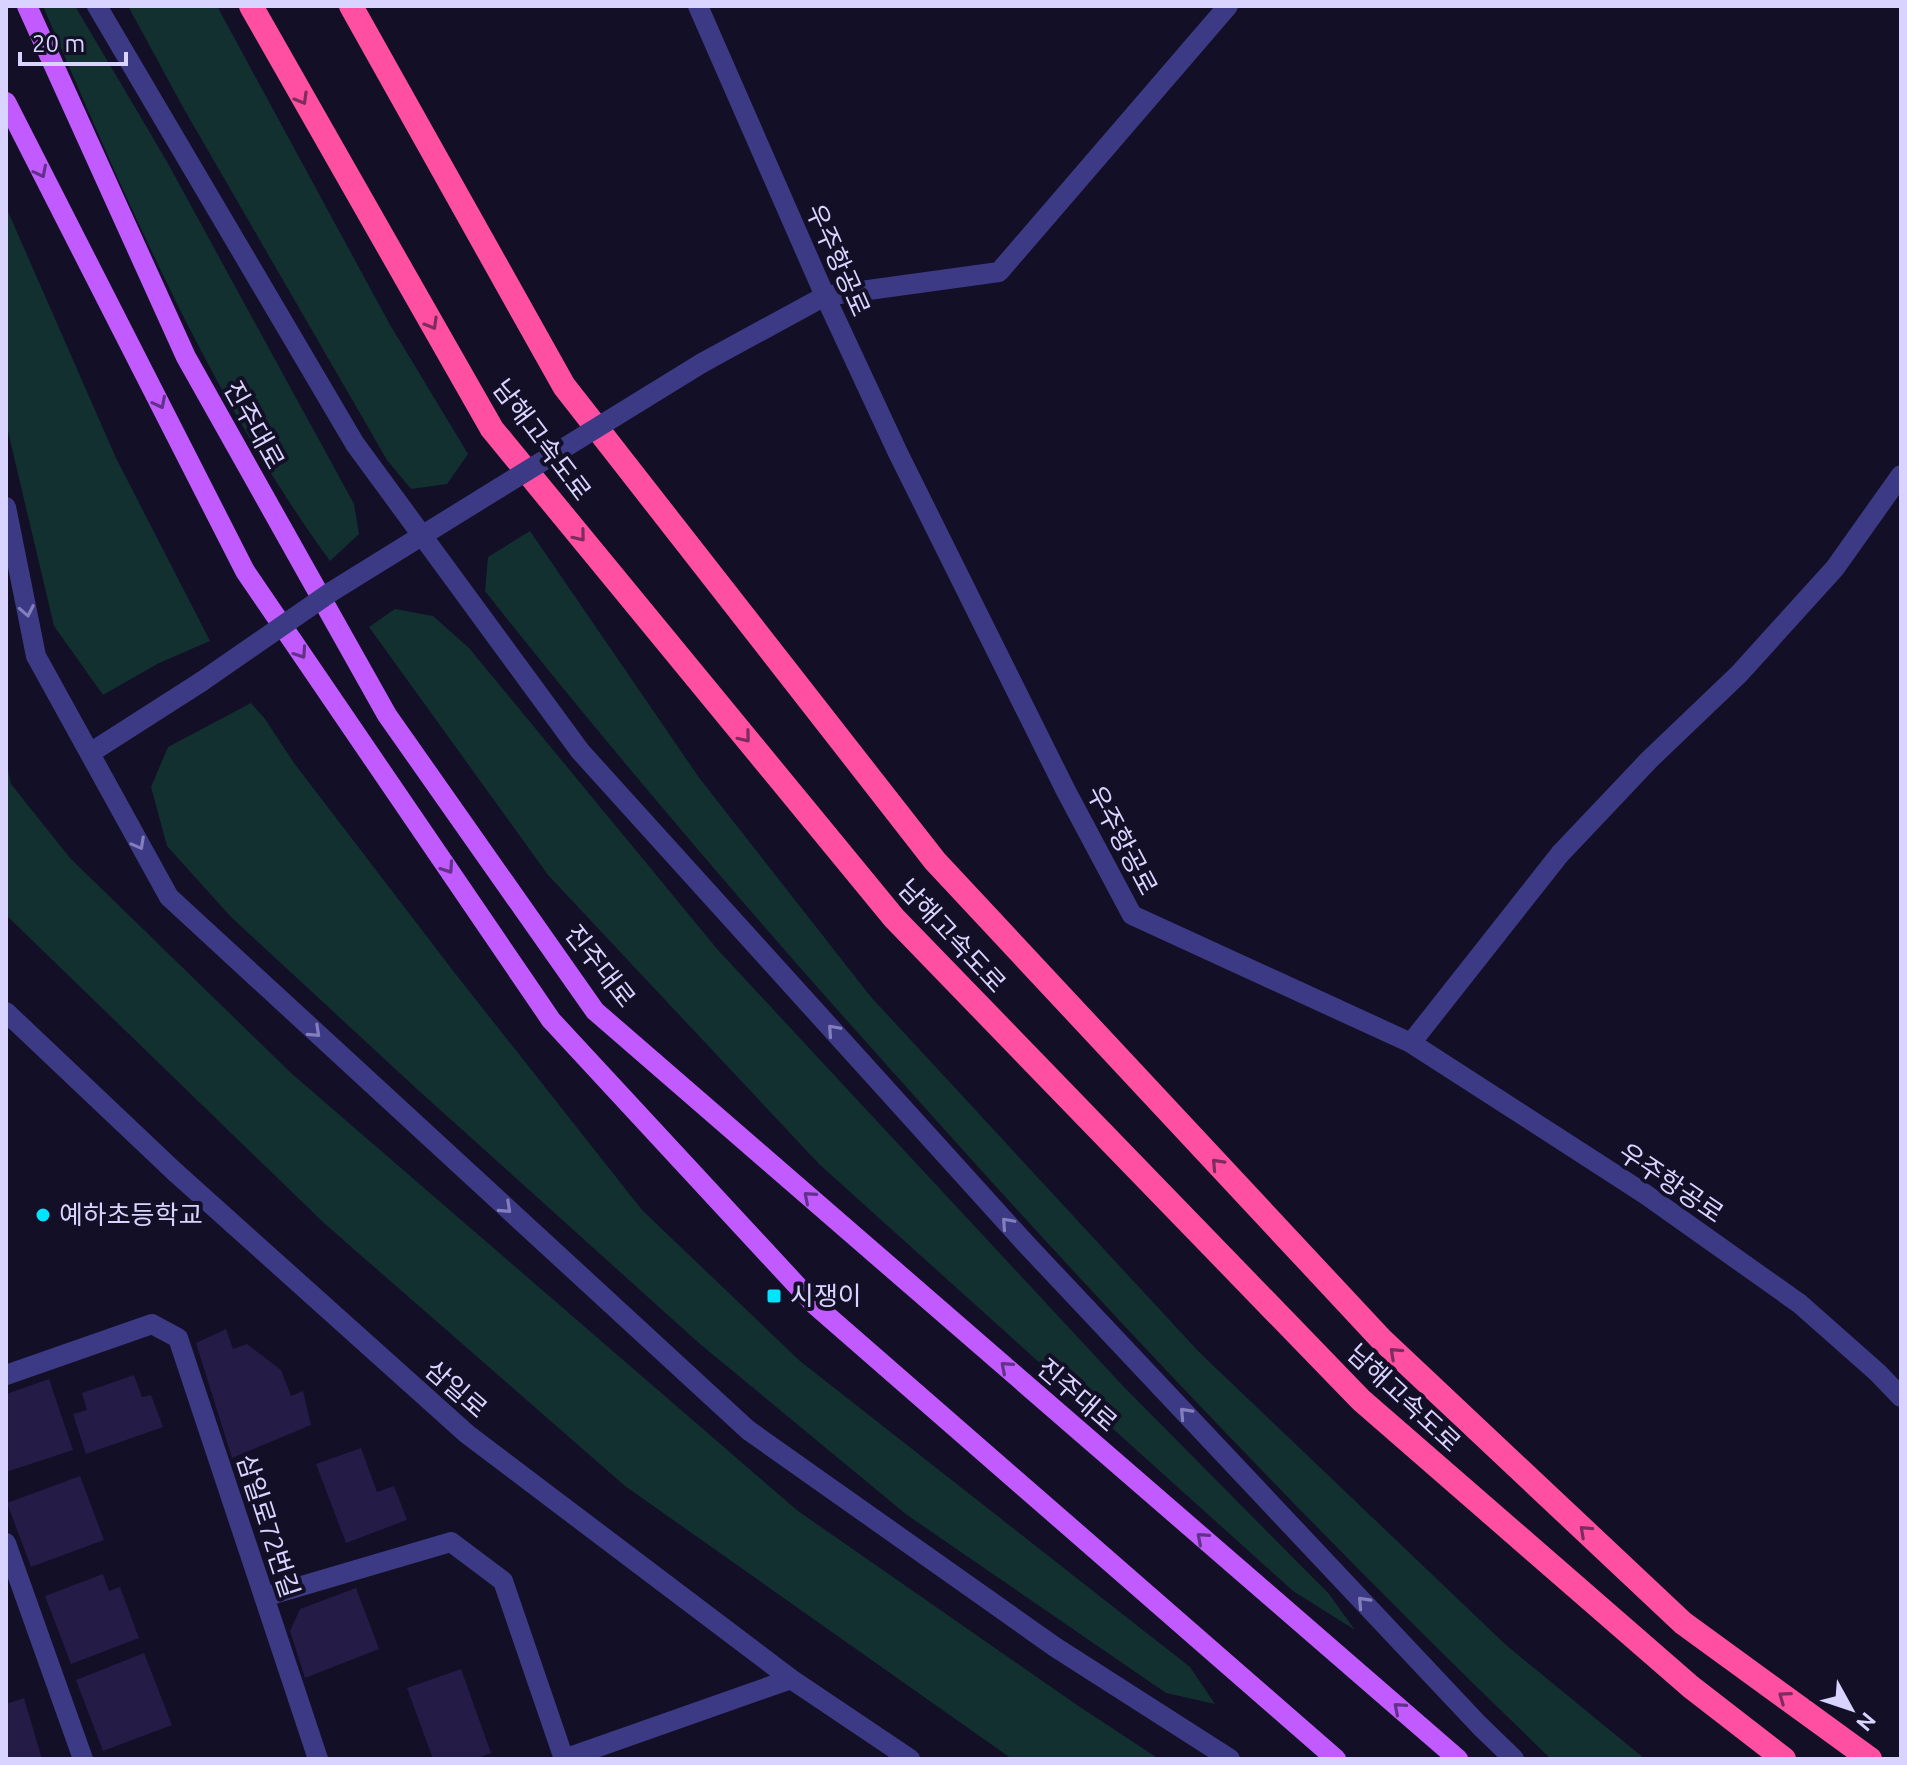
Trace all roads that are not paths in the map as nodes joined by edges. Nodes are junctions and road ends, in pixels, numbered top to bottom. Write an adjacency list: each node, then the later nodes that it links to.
1 (27, 6): 26 (main road, 진주대로, one-way to 1)
2 (97, 6): 11 (street)
3 (251, 6): 28 (highway, 남해고속도로, one-way to 28)
4 (351, 6): 29 (highway, 남해고속도로, one-way to 4)
5 (698, 6): 8 (street, 우주항공로)
6 (1228, 6): 8 (street)
7 (6, 102): 25 (main road, one-way to 25)
8 (825, 296): 11 (street, bridge); 14 (street, 우주항공로)
9 (1901, 475): 14 (street)
10 (6, 507): 12 (street, one-way to 12)
11 (422, 535): 12 (street, bridge); 27 (street, one-way to 11)
12 (90, 753): 24 (street, one-way to 24)
13 (6, 1012): 19 (street, 삼일로)
14 (1411, 1043): 16 (street, 우주항공로)
15 (6, 1375): 18 (street, 삼일로72번길)
16 (1901, 1397)
17 (6, 1543): 20 (street)
18 (264, 1597): 21 (street, 삼일로72번길); 22 (street)
19 (791, 1679): 22 (street); 23 (street, 삼일로)
20 (83, 1759)
21 (318, 1759)
22 (564, 1759)
23 (910, 1759)
24 (1230, 1759)
25 (1336, 1759)
26 (1458, 1759)
27 (1514, 1759)
28 (1784, 1759)
29 (1870, 1759)

